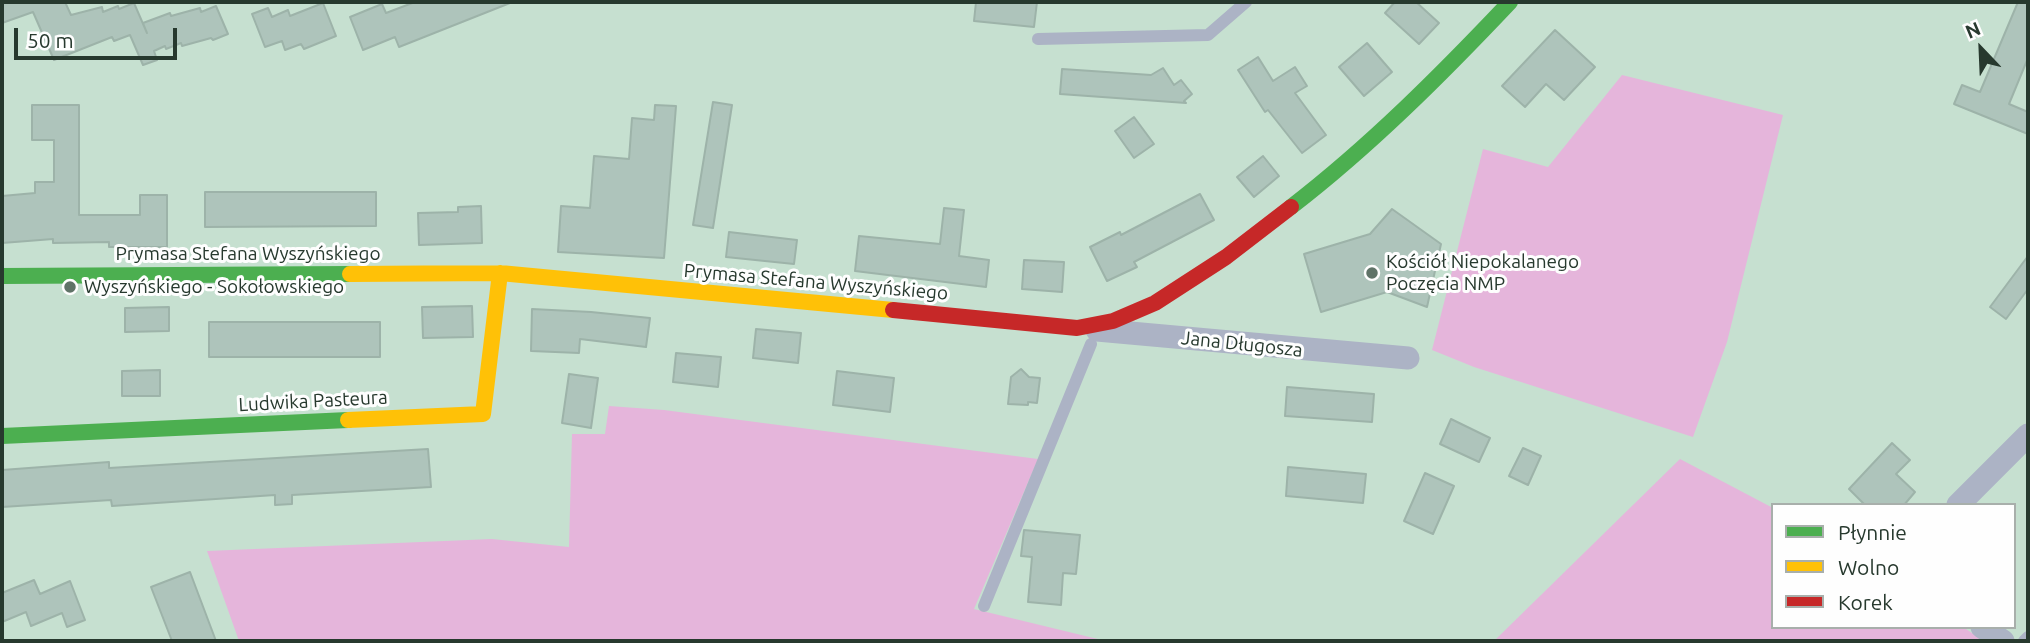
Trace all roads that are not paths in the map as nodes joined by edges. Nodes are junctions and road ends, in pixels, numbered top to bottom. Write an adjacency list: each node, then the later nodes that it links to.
1 (1246, 2): 3 (lane)
2 (1510, 2): 6 (street, Prymasa Stefana Wyszyńskiego)
3 (1038, 39)
4 (500, 273): 5 (street, Prymasa Stefana Wyszyńskiego); 6 (street, Prymasa Stefana Wyszyńskiego); 9 (street, Ludwika Pasteura)
5 (2, 276)
6 (1084, 336): 7 (street, Jana Długosza); 11 (lane)
7 (1408, 358)
8 (2028, 435): 10 (street)
9 (2, 436)
10 (1960, 503)
11 (984, 606)
12 (1985, 629): 14 (street)
13 (2028, 637): 15 (lane)
14 (2003, 641)
15 (2024, 641)

